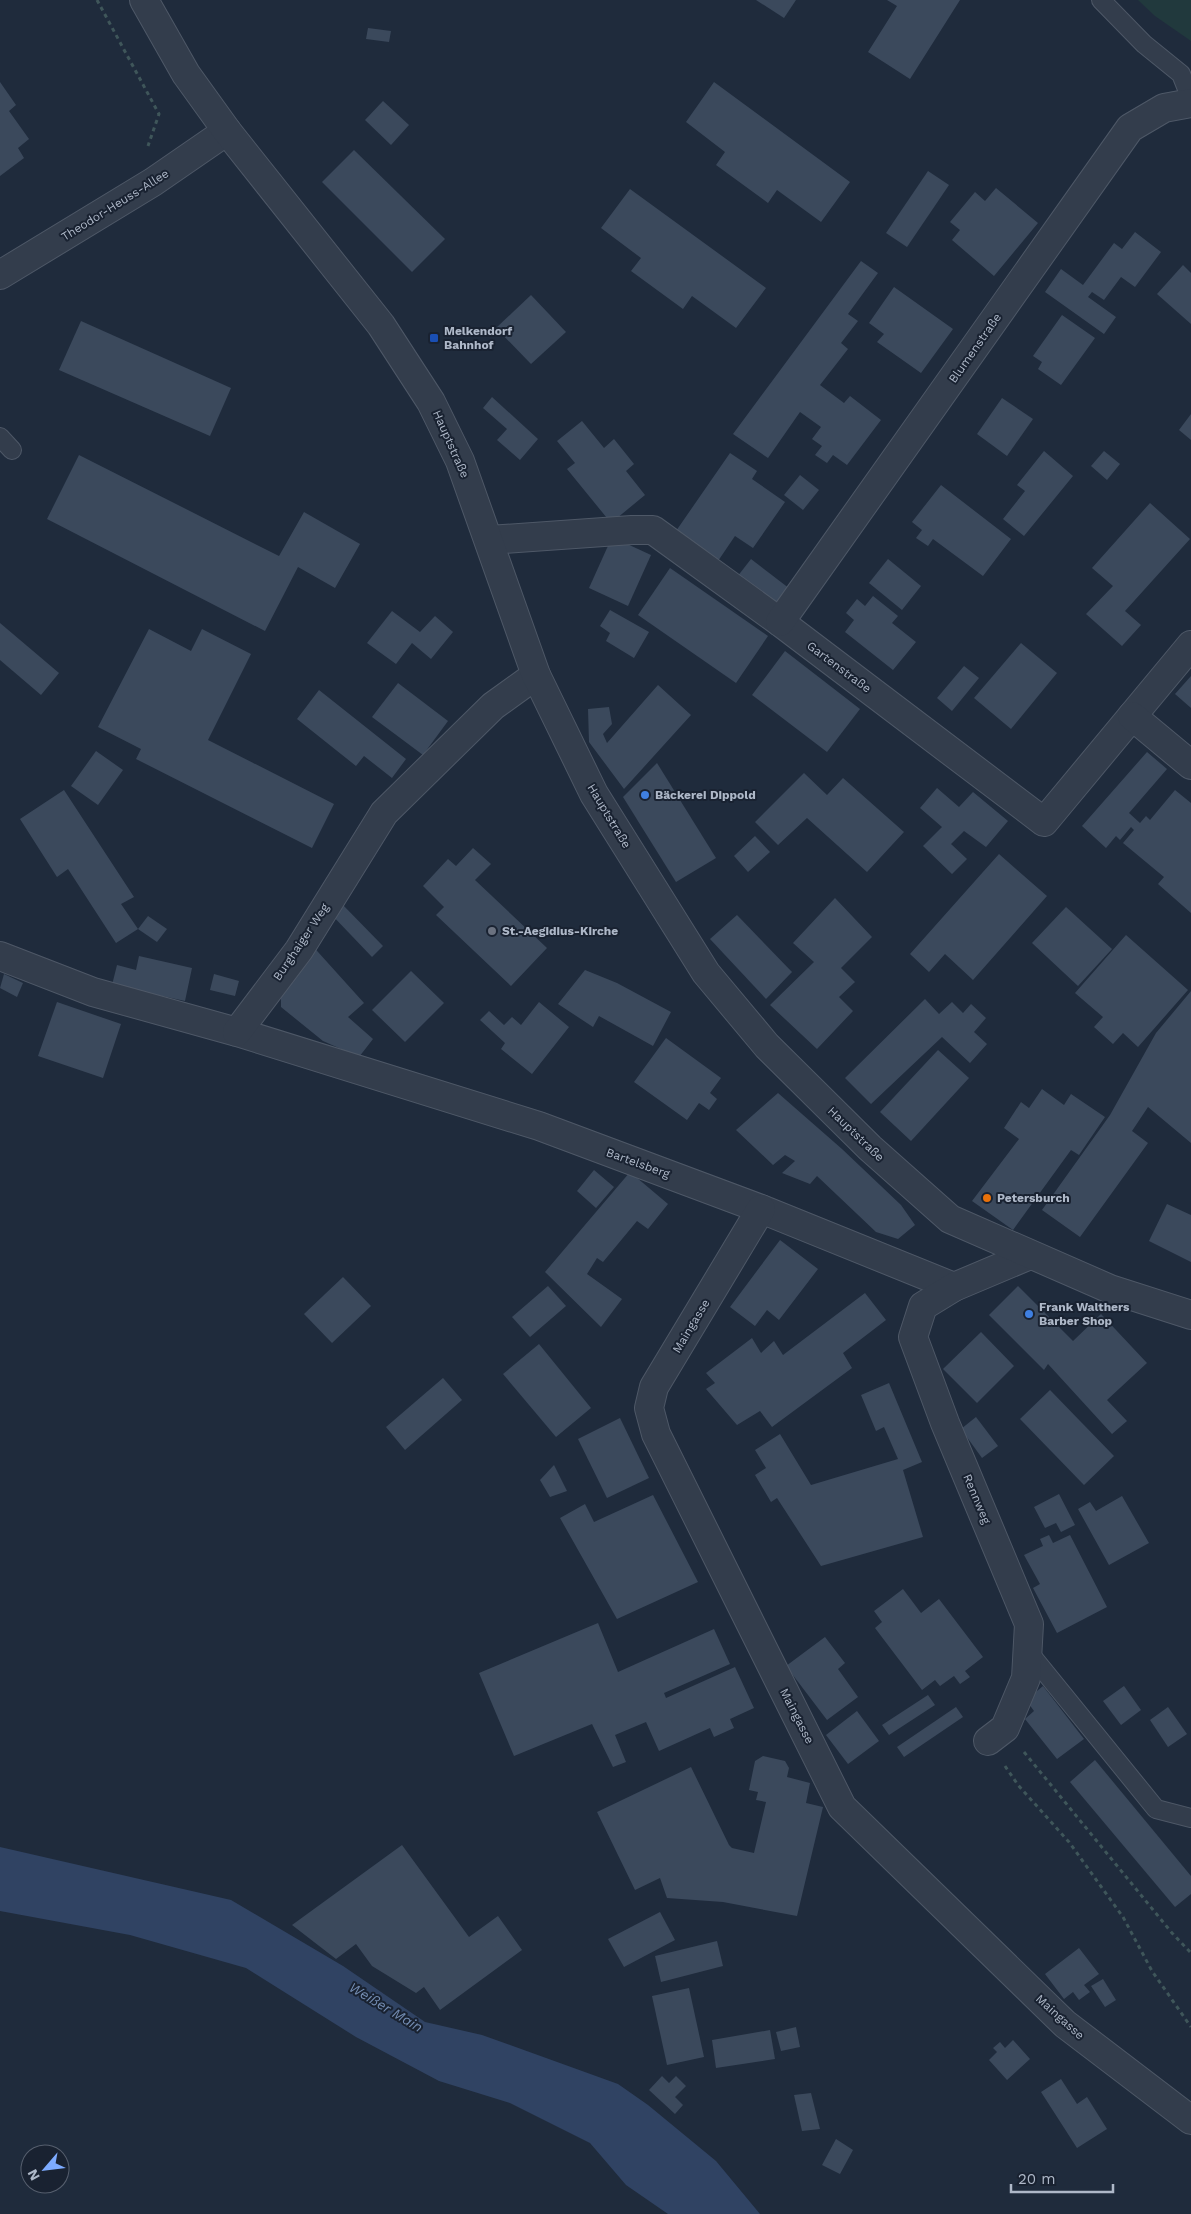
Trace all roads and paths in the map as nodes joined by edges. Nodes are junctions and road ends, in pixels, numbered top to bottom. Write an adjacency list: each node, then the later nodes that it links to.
1 (96, 0): 7 (path)
2 (144, 0): 6 (street, Hauptstraße)
3 (1101, 0): 4 (lane)
4 (1191, 99)
5 (1191, 103): 10 (street, Blumenstraße)
6 (227, 131): 8 (street, Theodor-Heuss-Allee); 9 (street, Hauptstraße)
7 (146, 151)
8 (0, 275)
9 (489, 540): 10 (street, Gartenstraße); 12 (street, Hauptstraße)
10 (780, 622): 13 (street, Gartenstraße)
11 (1191, 646): 13 (street, Gartenstraße)
12 (536, 675): 16 (street, Burghaiger Weg); 18 (street, Hauptstraße)
13 (1132, 716): 14 (street)
14 (1191, 765)
15 (0, 956): 16 (street)
16 (237, 1032): 17 (street, Bartelsberg)
17 (762, 1209): 19 (street, Bartelsberg); 26 (street, Maingasse)
18 (1030, 1255): 19 (street); 20 (street, Hauptstraße)
19 (954, 1287): 21 (street, Rennweg)
20 (1191, 1315)
21 (1028, 1650): 22 (street, Rennweg); 23 (lane)
22 (997, 1735): 24 (path); 25 (path)
23 (1191, 1818)
24 (1191, 1953)
25 (1191, 2027)
26 (1191, 2120)

